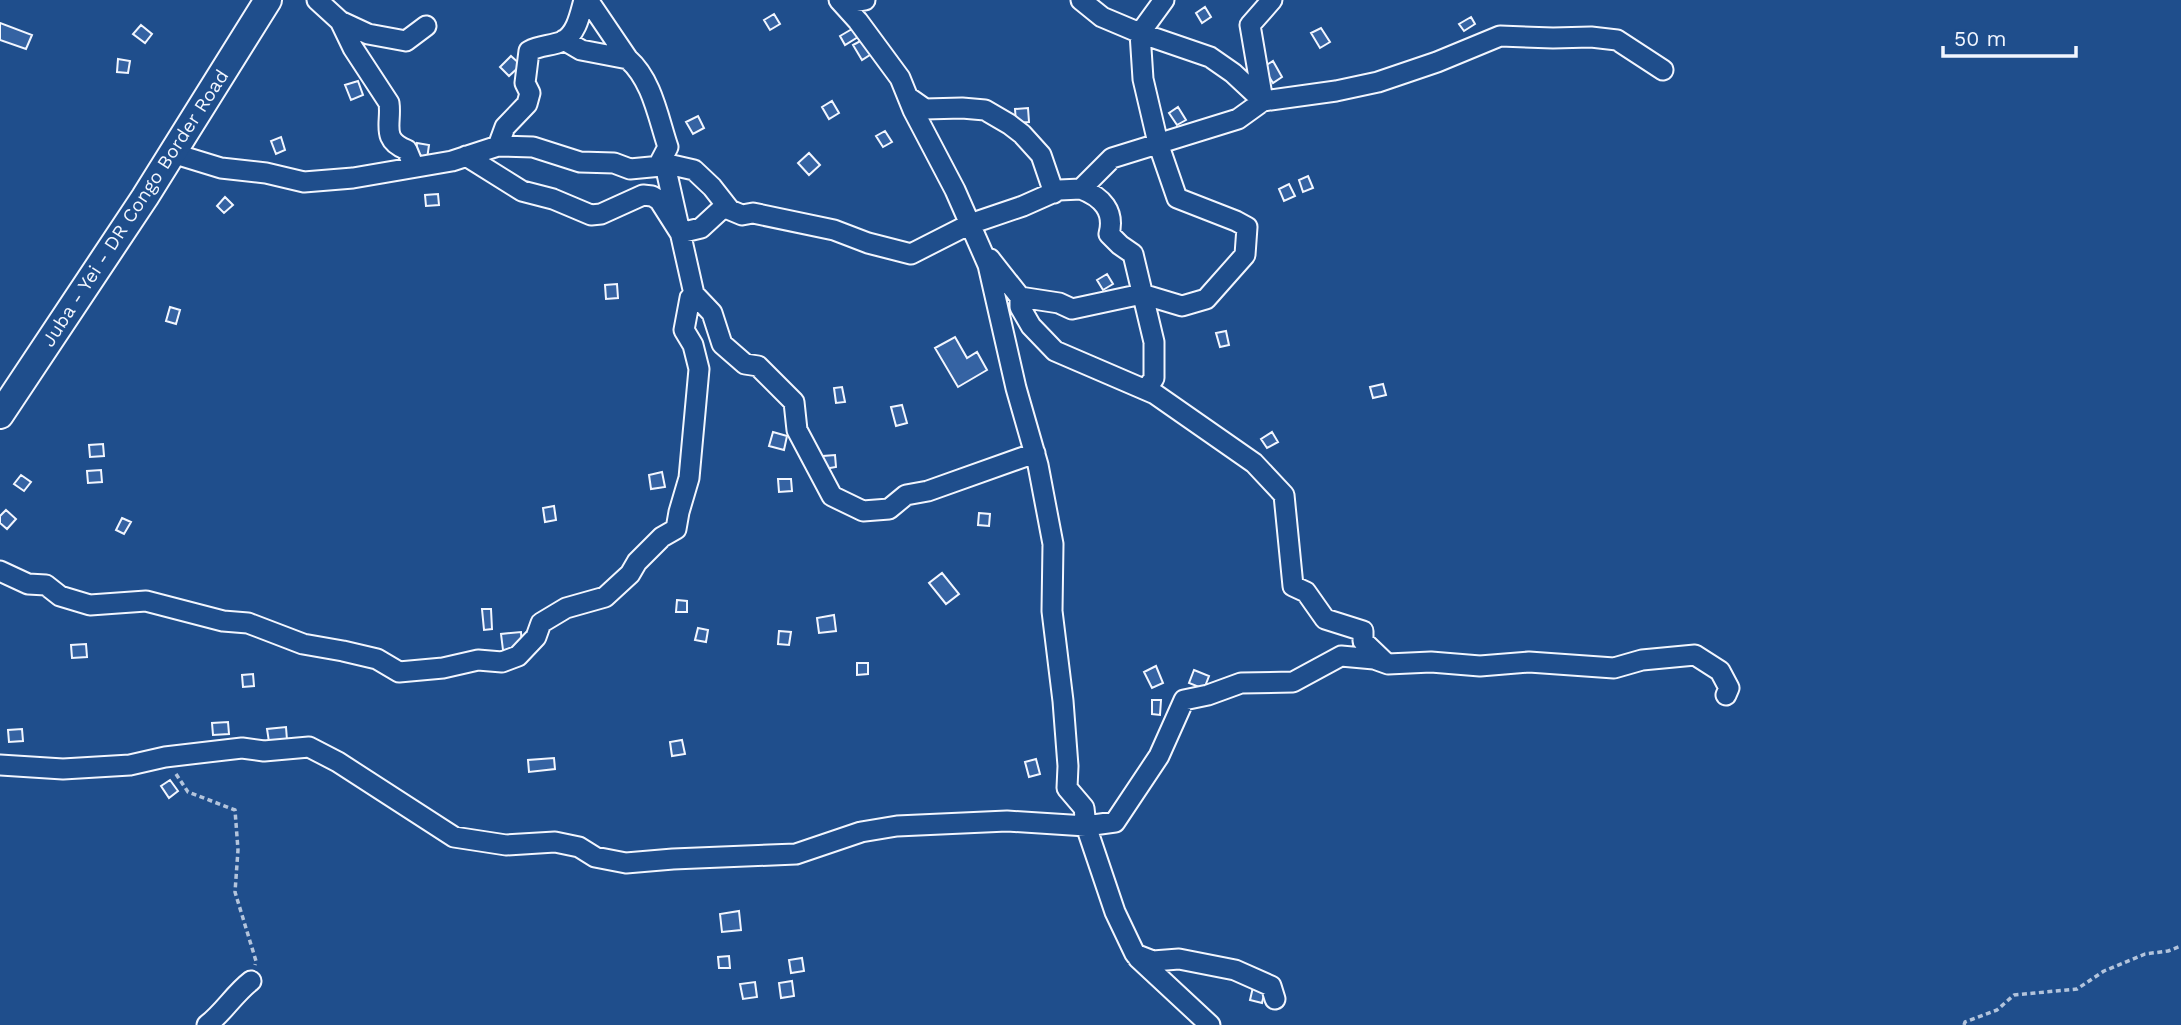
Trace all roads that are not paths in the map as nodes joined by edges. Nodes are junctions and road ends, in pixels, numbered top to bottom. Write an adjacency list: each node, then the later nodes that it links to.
1 (268, 0): 19 (main road, Juba - Yei - DR Congo Border Road)
2 (317, 0): 9 (street)
3 (586, 0): 12 (street); 13 (street)
4 (865, 0): 8 (street)
5 (1081, 0): 11 (street)
6 (1164, 0): 11 (street)
7 (1272, 0): 16 (street)
8 (841, 2): 15 (street)
9 (340, 21): 10 (street); 22 (street)
10 (426, 26)
11 (1140, 33): 16 (street); 17 (street)
12 (564, 40): 13 (street); 18 (street)
13 (628, 59): 21 (street)
14 (1663, 70): 16 (street)
15 (908, 97): 24 (street); 26 (street)
16 (1263, 101): 17 (street)
17 (1158, 143): 23 (street); 30 (street)
18 (498, 146): 20 (street); 21 (street)
19 (172, 153): 22 (street); 33 (main road, Juba - Yei - DR Congo Border Road)
20 (466, 156): 22 (street); 27 (street)
21 (661, 165): 25 (street); 27 (street)
22 (414, 167)
23 (1081, 189): 24 (street); 30 (street)
24 (1054, 193): 26 (street)
25 (726, 205): 26 (street); 27 (street)
26 (970, 224): 28 (street)
27 (680, 233): 29 (street)
28 (980, 247): 31 (street); 34 (street)
29 (694, 294): 34 (street); 35 (street)
30 (1142, 294): 31 (street); 32 (street)
31 (1020, 297): 32 (street)
32 (1146, 390): 36 (street)
33 (0, 415)
34 (1035, 453): 39 (street)
35 (0, 571)
36 (1388, 664): 37 (street); 39 (street)
37 (1726, 695)
38 (0, 765): 39 (street)
39 (1086, 826): 40 (street)
40 (1135, 954): 42 (street); 44 (street)
41 (251, 981): 43 (street)
42 (1275, 999)
43 (207, 1025)
44 (1210, 1025)

